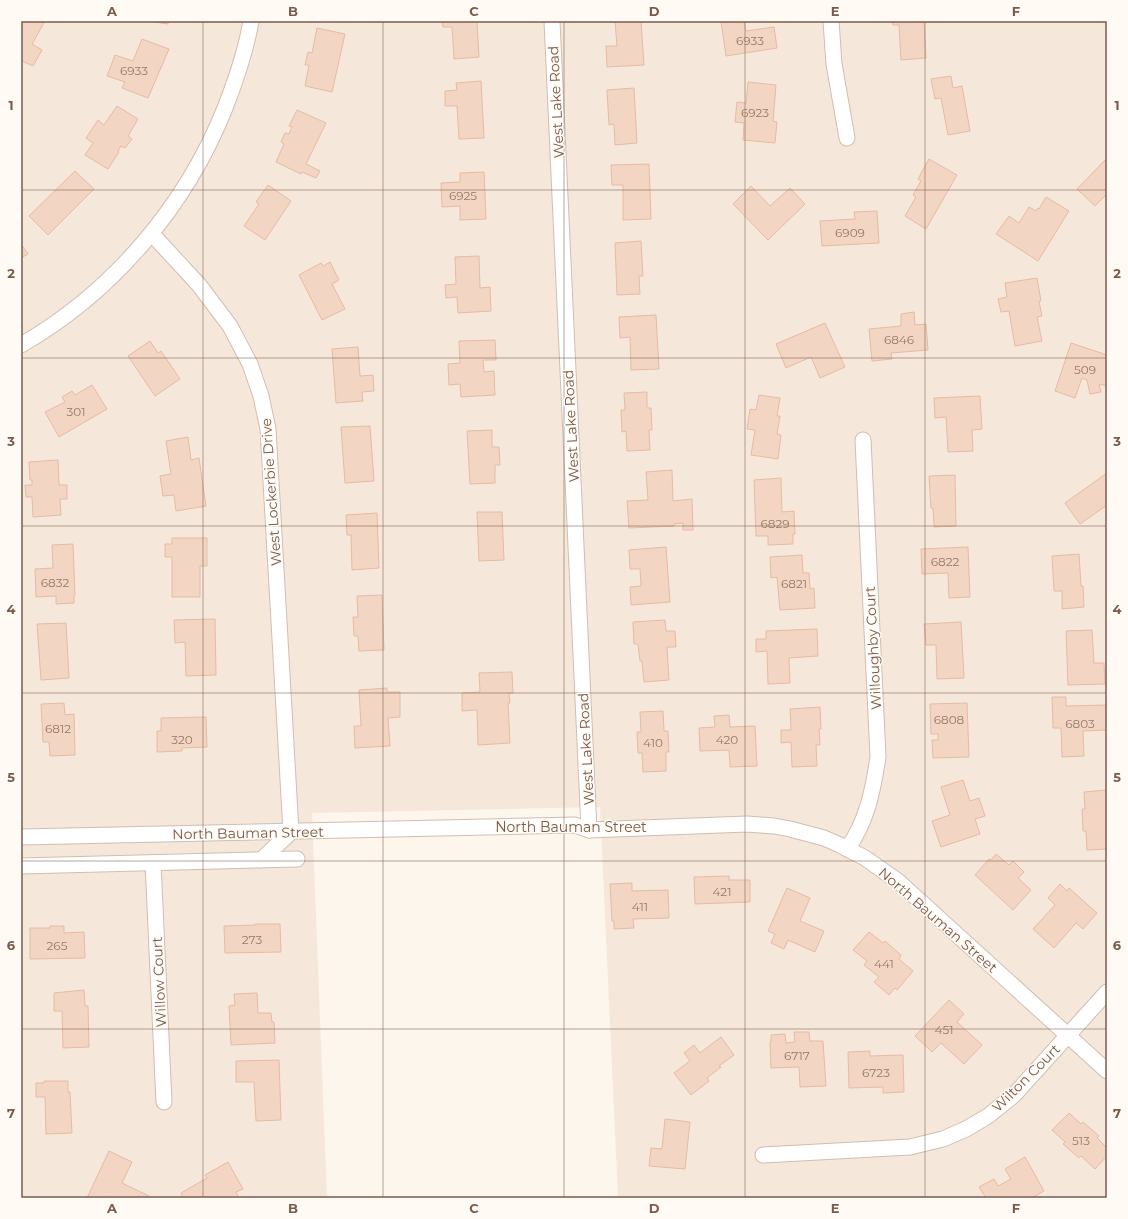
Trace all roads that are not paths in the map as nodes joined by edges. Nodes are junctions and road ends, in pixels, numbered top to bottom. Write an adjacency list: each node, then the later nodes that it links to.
1 (251, 21): 5 (street)
2 (552, 21): 8 (street, West Lake Road)
3 (831, 21): 4 (street)
4 (847, 138)
5 (152, 234): 6 (street); 9 (street, West Lockerbie Drive)
6 (21, 345)
7 (863, 440): 11 (street, Willoughby Court)
8 (589, 830): 9 (street, North Bauman Street); 11 (street, North Bauman Street)
9 (291, 832): 10 (street, North Bauman Street); 13 (street)
10 (21, 837)
11 (847, 849): 17 (street, North Bauman Street)
12 (297, 859): 13 (street, North Bauman Street)
13 (261, 860): 14 (street, North Bauman Street)
14 (153, 863): 15 (street, North Bauman Street); 19 (street, Willow Court)
15 (21, 866)
16 (1107, 992): 17 (street, Wilton Court)
17 (1068, 1036): 18 (street, North Bauman Street); 20 (street, Wilton Court)
18 (1107, 1071)
19 (164, 1102)
20 (763, 1154)

